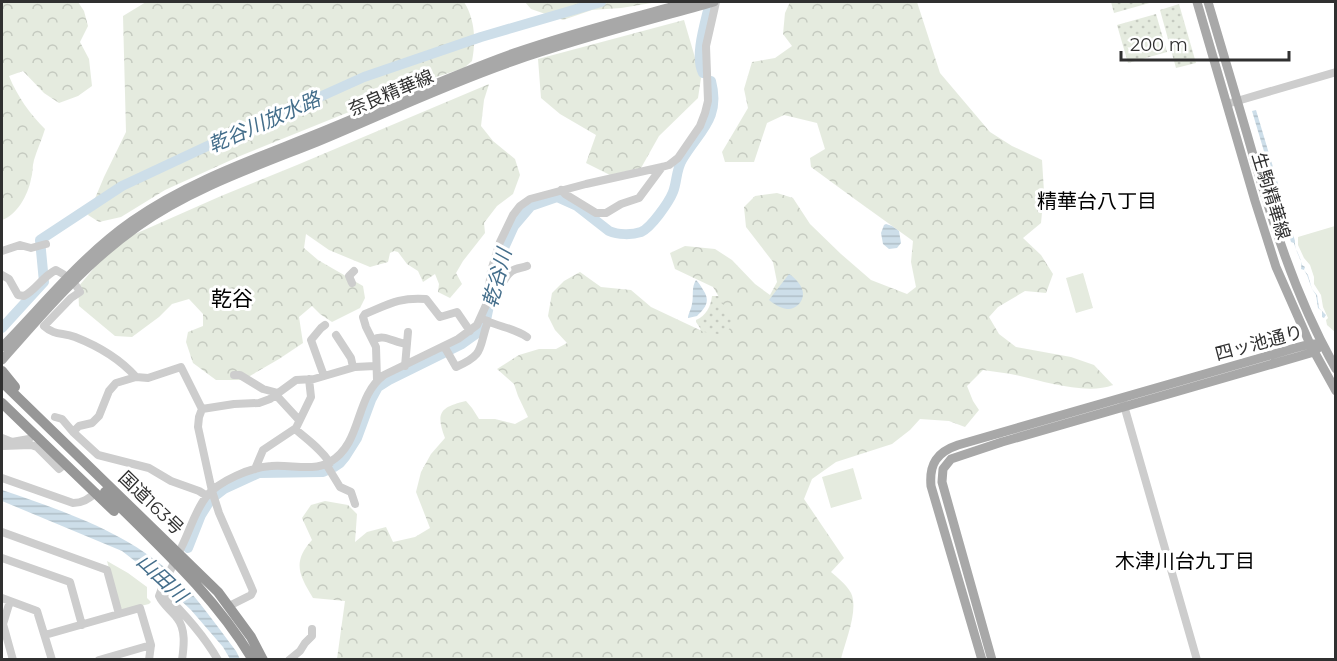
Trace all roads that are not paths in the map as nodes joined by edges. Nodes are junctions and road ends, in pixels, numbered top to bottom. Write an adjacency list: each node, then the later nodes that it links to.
1 (688, 2): 5 (main road, 奈良精華線)
2 (715, 2): 5 (main road, 奈良精華線); 9 (street)
3 (1197, 2): 8 (main road, 生駒精華線)
4 (1208, 2): 7 (main road, 生駒精華線)
5 (667, 12): 16 (main road, 奈良精華線)
6 (1335, 72): 7 (street)
7 (1237, 101): 8 (street); 27 (main road, 生駒精華線)
8 (1227, 104): 29 (main road, 生駒精華線)
9 (662, 167): 10 (street); 10 (street)
10 (561, 190): 18 (street)
11 (46, 244): 12 (street)
12 (2, 250)
13 (526, 266): 18 (street)
14 (354, 271): 17 (street)
15 (2, 275): 16 (street)
16 (70, 279): 28 (main road, 奈良精華線); 31 (main road, 奈良精華線); 39 (street)
17 (352, 283)
18 (491, 289): 19 (street)
19 (484, 320): 21 (street); 24 (street); 30 (street)
20 (325, 325): 38 (street)
21 (470, 331): 25 (street); 30 (street)
22 (408, 332): 26 (street)
23 (336, 335): 34 (street)
24 (528, 337)
25 (373, 340): 26 (street); 32 (street)
26 (407, 344): 33 (street)
27 (1322, 344): 29 (main road, 四ッ池通り); 35 (main road, 生駒精華線)
28 (2, 347)
29 (1312, 348): 44 (main road, 生駒精華線); 47 (main road, 四ッ池通り)
30 (445, 349): 33 (street)
31 (2, 360)
32 (375, 366): 34 (street); 41 (street)
33 (405, 366): 41 (street)
34 (353, 367): 38 (street)
35 (1335, 369)
36 (2, 371): 57 (highway)
37 (234, 375): 45 (street)
38 (324, 376): 40 (street)
39 (136, 377): 49 (street); 53 (street)
40 (309, 379): 45 (street); 51 (street)
41 (377, 381): 59 (street)
42 (2, 382): 48 (highway, 国道163号)
43 (2, 391): 48 (highway, 国道163号)
44 (1335, 392)
45 (277, 394): 49 (street); 51 (street)
46 (2, 403): 58 (highway)
47 (1123, 403): 87 (main road, 四ッ池通り); 88 (main road, 四ッ池通り); 89 (street)
48 (19, 404): 57 (highway, 国道163号); 66 (highway, 国道163号)
49 (202, 409): 63 (street)
50 (55, 417): 53 (street)
51 (299, 420): 52 (street)
52 (295, 429): 59 (street); 60 (street)
53 (73, 432): 63 (street)
54 (2, 438): 55 (street)
55 (29, 439)
56 (2, 446): 58 (street)
57 (74, 452): 68 (highway, 国道163号)
58 (65, 464): 62 (highway)
59 (328, 466): 60 (street); 64 (street)
60 (255, 469): 63 (street)
61 (2, 478): 62 (street)
62 (96, 493): 66 (highway)
63 (210, 493): 68 (street); 72 (street)
64 (355, 504)
65 (2, 532): 73 (street)
66 (157, 544): 68 (highway, 国道163号)
67 (2, 558): 74 (street)
68 (175, 561): 69 (street); 72 (highway, 国道163号); 84 (highway, 国道163号)
69 (161, 589): 82 (street); 83 (street)
70 (2, 598): 71 (street)
71 (10, 601): 76 (street); 78 (street)
72 (230, 606): 85 (highway, 国道163号)
73 (119, 614): 74 (street); 77 (street)
74 (82, 625): 76 (street)
75 (312, 628): 86 (street)
76 (45, 635): 79 (street)
77 (151, 645): 80 (street); 81 (street)
78 (14, 660)
79 (52, 660)
80 (99, 660)
81 (149, 660)
82 (182, 660)
83 (218, 660)
84 (253, 660)
85 (263, 660)
86 (289, 660)
87 (982, 660)
88 (992, 660)
89 (1197, 660)

